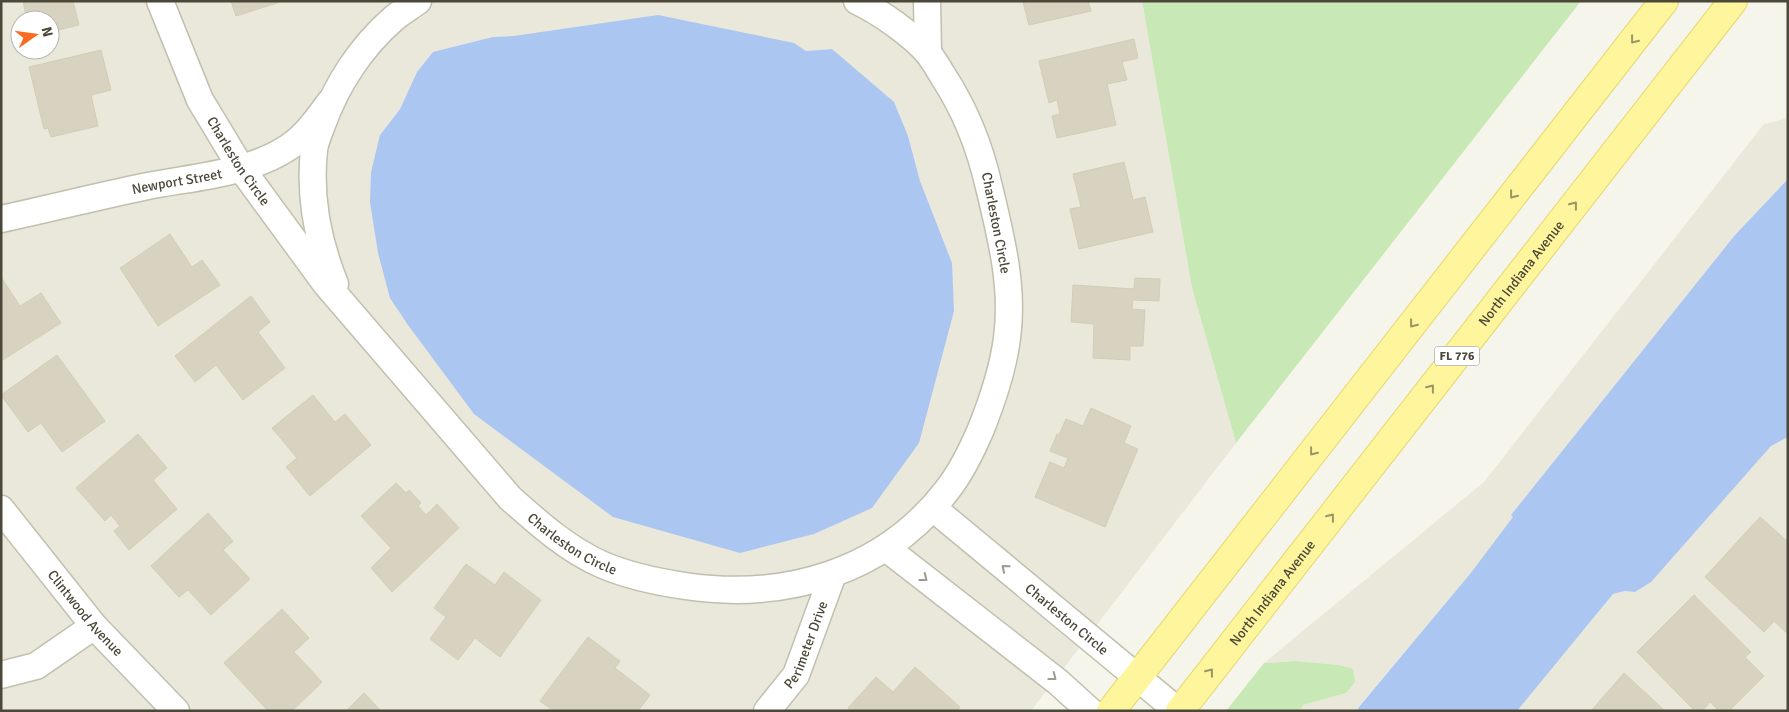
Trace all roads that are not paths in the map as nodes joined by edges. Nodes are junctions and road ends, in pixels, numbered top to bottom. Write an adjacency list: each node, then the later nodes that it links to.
1 (160, 1): 9 (street, Charleston Circle)
2 (418, 1): 8 (street, Charleston Circle)
3 (857, 1): 7 (street, Charleston Circle)
4 (927, 1): 7 (street)
5 (1664, 1): 18 (main road, one-way to 18)
6 (1733, 1): 23 (main road, North Indiana Avenue / FL 776, one-way to 6)
7 (928, 53): 12 (street, Charleston Circle)
8 (330, 102): 9 (street, Newport Street); 11 (street, Charleston Circle)
9 (241, 168): 10 (street, Newport Street); 11 (street, Charleston Circle)
10 (1, 219)
11 (344, 306): 15 (street, Charleston Circle)
12 (933, 508): 14 (street, Charleston Circle); 18 (street, Charleston Circle, one-way to 12)
13 (1, 509): 16 (street, Clintwood Avenue)
14 (886, 548): 15 (street, Charleston Circle); 21 (street, one-way to 21)
15 (833, 574): 20 (street, Perimeter Drive)
16 (94, 626): 17 (street); 19 (street, Clintwood Avenue)
17 (1, 676)
18 (1137, 677): 22 (main road); 23 (street, Charleston Circle)
19 (176, 711)
20 (767, 711)
21 (1090, 711)
22 (1111, 711)
23 (1179, 711)

